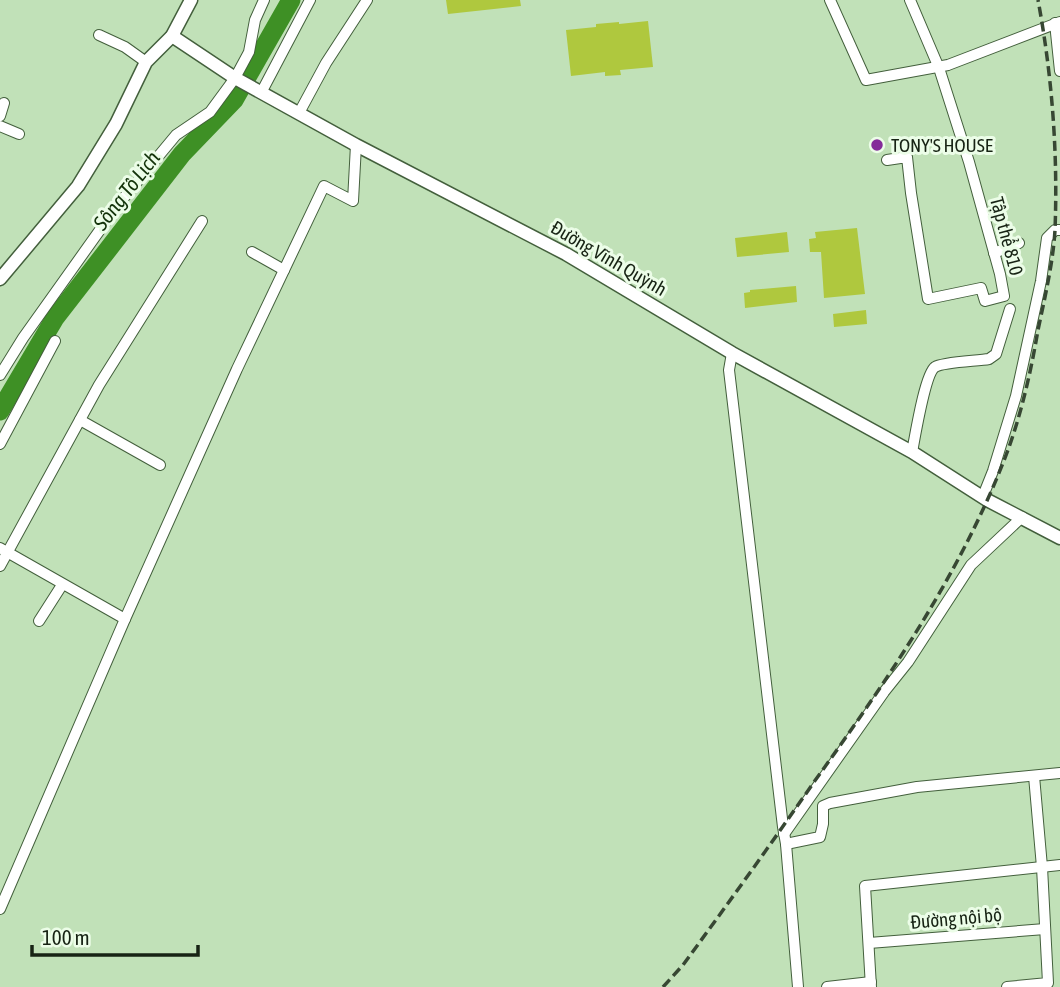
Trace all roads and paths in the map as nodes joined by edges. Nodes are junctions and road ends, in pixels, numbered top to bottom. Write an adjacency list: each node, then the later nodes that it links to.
1 (191, 0): 9 (street)
2 (264, 0): 13 (street)
3 (310, 0): 14 (street)
4 (367, 0): 16 (street)
5 (830, 0): 11 (street)
6 (910, 0): 11 (street, Tập thể 810)
7 (1057, 23): 11 (street); 12 (street)
8 (99, 35): 10 (street)
9 (172, 36): 10 (street); 13 (street, Đường Vĩnh Quỳnh)
10 (146, 62): 28 (street)
11 (939, 68): 26 (street, Tập thể 810)
12 (1060, 71)
13 (237, 79): 14 (street, Đường Vĩnh Quỳnh); 32 (street)
14 (259, 92): 16 (street, Đường Vĩnh Quỳnh)
15 (4, 103): 17 (street)
16 (299, 113): 20 (street, Đường Vĩnh Quỳnh)
17 (0, 116)
18 (0, 126): 19 (street)
19 (19, 134)
20 (356, 145): 27 (street); 31 (street, Đường Vĩnh Quỳnh)
21 (887, 160): 26 (street, Tập thể 810)
22 (202, 221): 33 (street)
23 (1060, 230): 37 (street)
24 (1019, 243): 26 (street)
25 (252, 252): 27 (street)
26 (994, 253)
27 (284, 270): 43 (street)
28 (1, 274)
29 (1010, 309): 35 (street)
30 (55, 341): 34 (street)
31 (733, 353): 35 (street, Đường Vĩnh Quỳnh); 47 (street)
32 (0, 376)
33 (80, 420): 36 (street); 40 (street)
34 (0, 444)
35 (912, 452): 37 (street, Đường Vĩnh Quỳnh)
36 (160, 465)
37 (983, 496): 38 (street, Đường Vĩnh Quỳnh)
38 (1021, 517): 39 (street, Đường Vĩnh Quỳnh); 47 (street)
39 (1060, 538)
40 (4, 550): 41 (street); 42 (street)
41 (0, 566)
42 (62, 584): 43 (street); 44 (street)
43 (125, 619): 50 (street)
44 (39, 621)
45 (1060, 773): 46 (street)
46 (1034, 776): 47 (street); 49 (street)
47 (785, 839): 54 (street)
48 (1060, 865): 49 (street)
49 (1042, 867): 51 (street); 52 (street)
50 (0, 909)
51 (1045, 929): 52 (street, Đường nội bộ); 56 (street)
52 (869, 943): 53 (street)
53 (871, 984): 55 (street)
54 (798, 987)
55 (827, 987)
56 (1007, 987)

